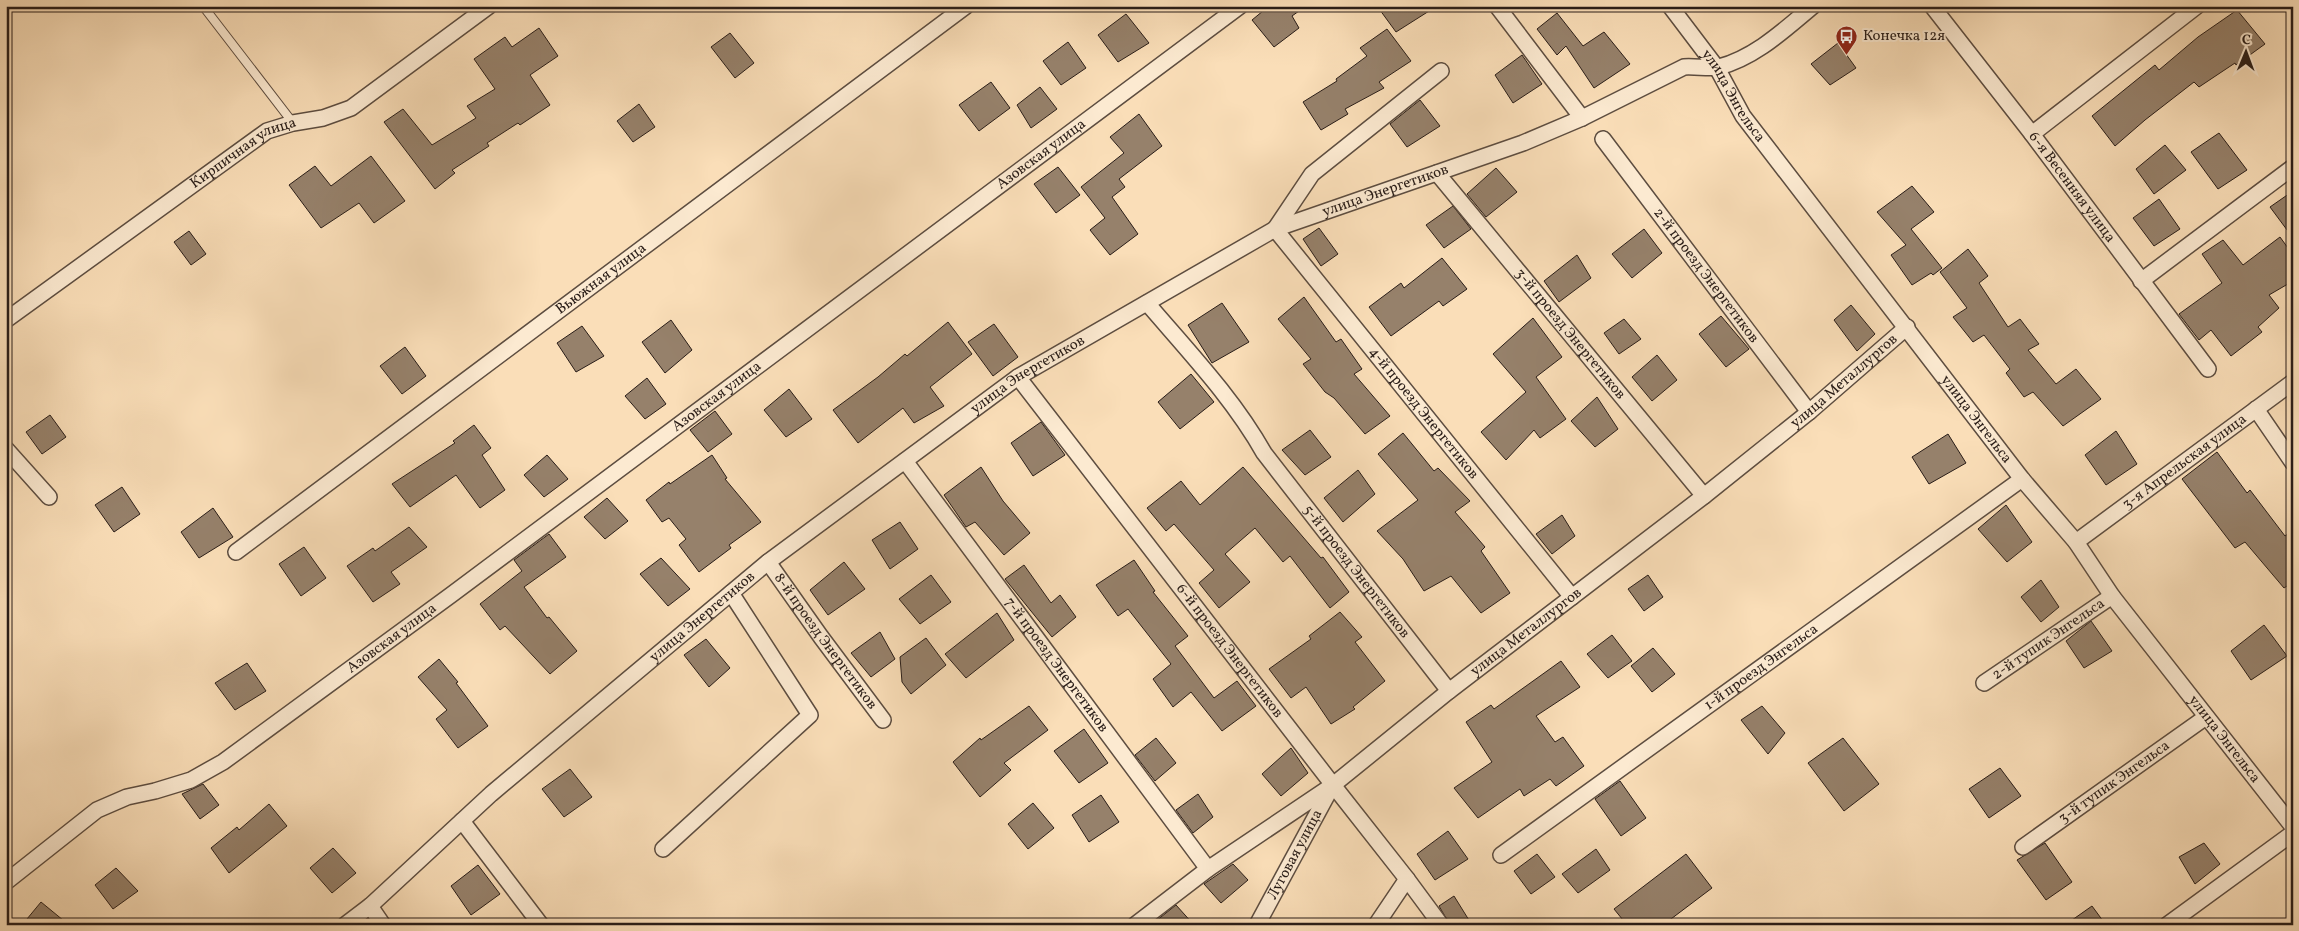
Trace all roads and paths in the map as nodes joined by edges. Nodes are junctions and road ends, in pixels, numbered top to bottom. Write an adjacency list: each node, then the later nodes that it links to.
1 (203, 6): 13 (lane)
2 (489, 6): 13 (street, Кирпичная улица)
3 (966, 6): 35 (street, Вьюжная улица)
4 (1240, 6): 53 (street, Азовская улица)
5 (1497, 6): 12 (street)
6 (1670, 6): 10 (street, улица Энгельса)
7 (1813, 6): 10 (street, улица Энергетиков)
8 (1932, 6): 14 (street, 6-я Весенняя улица)
9 (2198, 6): 14 (street)
10 (1717, 68): 12 (street, улица Энергетиков); 22 (street, улица Энгельса)
11 (1441, 70): 18 (street)
12 (1582, 118): 17 (street, улица Энергетиков)
13 (293, 123): 21 (street, Кирпичная улица)
14 (2032, 134): 19 (street, 6-я Весенняя улица)
15 (1603, 139): 27 (street, 2-й проезд Энергетиков)
16 (2293, 167): 19 (street)
17 (1437, 172): 18 (street, улица Энергетиков); 33 (street, 3-й проезд Энергетиков)
18 (1275, 229): 20 (street, улица Энергетиков); 39 (street, 4-й проезд Энергетиков)
19 (2141, 281): 23 (street, 6-я Весенняя улица)
20 (1147, 302): 24 (street, улица Энергетиков); 41 (street, 5-й проезд Энергетиков)
21 (6, 320)
22 (1907, 327): 27 (street, улица Металлургов); 31 (street, улица Энгельса)
23 (2208, 369)
24 (1018, 377): 29 (street, улица Энергетиков); 44 (street, 6-й проезд Энергетиков)
25 (2293, 382): 26 (street, 3-я Апрельская улица)
26 (2256, 409): 30 (street); 34 (street, 3-я Апрельская улица)
27 (1809, 412): 33 (street, улица Металлургов)
28 (6, 449): 32 (street)
29 (905, 461): 36 (street, улица Энергетиков); 51 (street, 7-й проезд Энергетиков)
30 (2293, 463)
31 (2022, 480): 34 (street, улица Энгельса); 50 (street, 1-й проезд Энгельса)
32 (50, 496)
33 (1704, 496): 39 (street, улица Металлургов)
34 (2076, 542): 38 (street, улица Энгельса)
35 (236, 552)
36 (768, 562): 37 (street, улица Энергетиков); 43 (street, 8-й проезд Энергетиков)
37 (731, 593): 45 (street, улица Энергетиков); 49 (street)
38 (2112, 596): 40 (street, 2-й тупик Энгельса); 42 (street, улица Энгельса)
39 (1572, 597): 41 (street, улица Металлургов)
40 (1984, 683)
41 (1449, 691): 44 (street, улица Металлургов)
42 (2206, 717): 46 (street, улица Энгельса); 48 (street, 3-й тупик Энгельса)
43 (883, 720)
44 (1333, 785): 51 (street, улица Металлургов); 52 (street, 6-й проезд Энергетиков); 59 (street, Луговая улица)
45 (462, 821): 54 (street, улица Энергетиков); 57 (street)
46 (2293, 827)
47 (2293, 833): 62 (street)
48 (2023, 847)
49 (663, 848)
50 (1501, 855)
51 (1208, 869): 58 (street, улица Металлургов)
52 (1407, 879): 60 (street); 61 (street, 6-й проезд Энергетиков)
53 (6, 882)
54 (370, 906): 55 (street, улица Энергетиков); 56 (street)
55 (345, 925)
56 (383, 925)
57 (541, 925)
58 (1135, 925)
59 (1257, 925)
60 (1376, 925)
61 (1441, 925)
62 (2167, 925)

